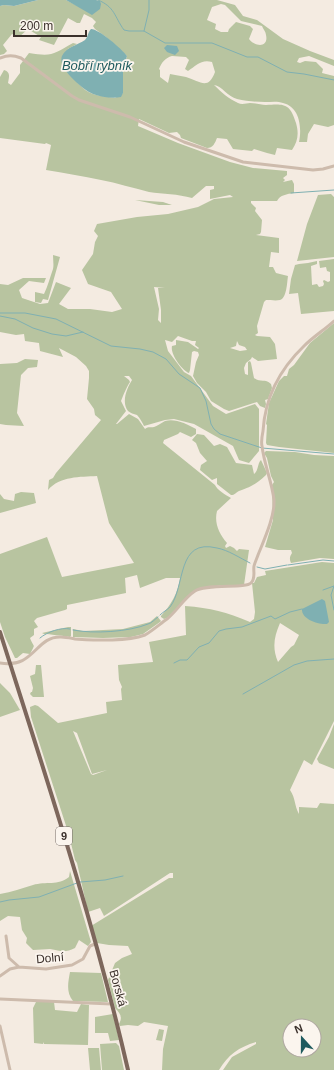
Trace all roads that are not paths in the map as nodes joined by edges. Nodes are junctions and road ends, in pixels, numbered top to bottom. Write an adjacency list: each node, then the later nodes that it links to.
1 (0, 58): 2 (street)
2 (334, 166)
3 (334, 321): 6 (street)
4 (0, 632): 6 (main road, 9)
5 (0, 663): 6 (street)
6 (10, 664): 8 (main road, Borská / 9)
7 (6, 936): 9 (street)
8 (95, 944): 9 (street, Dolní); 12 (main road, Borská / 9)
9 (19, 967): 10 (street, Dolní)
10 (0, 976)
11 (0, 999): 12 (street)
12 (111, 1004): 15 (main road, Borská / 9)
13 (0, 1026): 14 (street)
14 (10, 1070)
15 (128, 1070)

